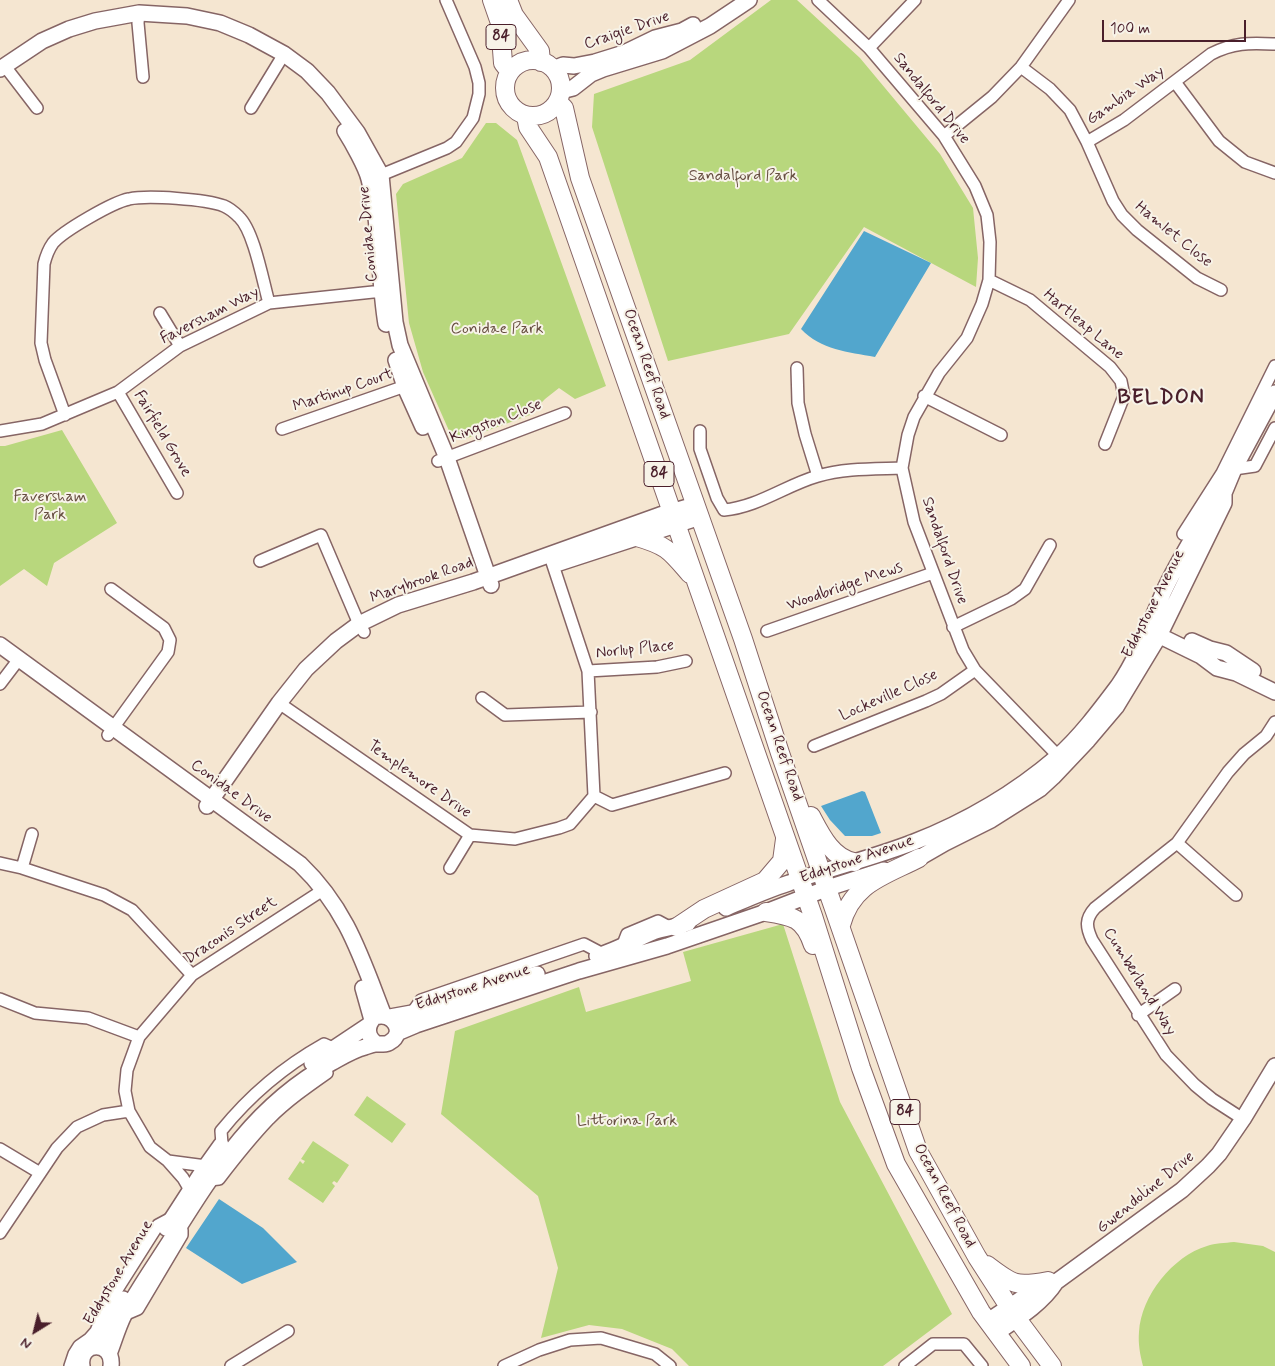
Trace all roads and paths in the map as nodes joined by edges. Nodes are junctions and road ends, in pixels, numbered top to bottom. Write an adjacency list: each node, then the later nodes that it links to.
1 (446, 0): 26 (street)
2 (492, 0): 16 (main road, 84)
3 (508, 0): 13 (main road, 84)
4 (734, 0): 13 (main road, Craigie Drive)
5 (749, 0): 19 (main road, Craigie Drive)
6 (818, 0): 11 (street, Sandalford Drive)
7 (915, 0): 11 (street)
8 (1069, 0): 14 (street)
9 (138, 18): 12 (main road, Conidae Drive); 15 (main road, Conidae Drive); 17 (street)
10 (1275, 44): 18 (street, Gambia Way)
11 (869, 48): 23 (street, Sandalford Drive)
12 (281, 58): 21 (street); 26 (main road, Conidae Drive)
13 (547, 65): 16 (main road, 84); 19 (main road, 84)
14 (1021, 68): 23 (street); 24 (street, Gambia Way)
15 (3, 72): 20 (street)
16 (510, 72): 22 (main road, 84)
17 (143, 77)
18 (1175, 82): 24 (street, Gambia Way); 25 (street)
19 (559, 96): 22 (main road); 53 (main road, Ocean Reef Road / 84)
20 (37, 108)
21 (251, 108)
22 (526, 116): 54 (main road, Ocean Reef Road / 84)
23 (944, 136): 27 (street, Sandalford Drive)
24 (1087, 142): 28 (street, Hamlet Close)
25 (1275, 174)
26 (375, 176): 29 (main road, Conidae Drive)
27 (989, 280): 38 (street, Sandalford Drive); 47 (street, Hartleap Lane)
28 (1221, 290)
29 (386, 292): 30 (street, Faversham Way); 35 (main road, Conidae Drive)
30 (269, 303): 32 (street, Faversham Way); 40 (street)
31 (160, 313): 32 (street)
32 (180, 346): 36 (street, Faversham Way)
33 (1275, 366): 46 (street, Eddystone Avenue)
34 (797, 368): 51 (street)
35 (410, 385): 42 (street, Martinup Court); 48 (main road, Conidae Drive)
36 (118, 392): 40 (street, Faversham Way); 52 (street, Fairfield Grove)
37 (1275, 393): 46 (main road, Eddystone Avenue)
38 (924, 396): 45 (street); 49 (street, Sandalford Drive)
39 (565, 413): 48 (street, Kingston Close)
40 (64, 415): 43 (street, Faversham Way)
41 (1275, 428): 50 (street)
42 (282, 429)
43 (0, 431)
44 (700, 431): 51 (street)
45 (1002, 435)
46 (1245, 438): 50 (main road, Eddystone Avenue); 55 (street, Eddystone Avenue)
47 (1105, 444)
48 (443, 459): 61 (main road, Conidae Drive)
49 (902, 468): 51 (street); 60 (street, Sandalford Drive)
50 (1234, 469): 66 (main road, Eddystone Avenue)
51 (818, 476)
52 (177, 493)
53 (697, 511): 54 (main road, Marybrook Road); 83 (main road, Ocean Reef Road / 84)
54 (675, 518): 56 (main road, Marybrook Road); 58 (main road, Marybrook Road); 62 (main road, Ocean Reef Road / 84)
55 (1183, 534)
56 (637, 537): 58 (main road, Marybrook Road); 62 (main road)
57 (1050, 545): 64 (street)
58 (551, 560): 61 (main road, Marybrook Road); 73 (street)
59 (260, 561): 65 (street)
60 (933, 573): 64 (street, Sandalford Drive); 67 (street, Woodbridge Mews)
61 (485, 582): 65 (main road, Marybrook Road)
62 (697, 582): 90 (main road, Ocean Reef Road / 84)
63 (111, 589): 81 (street)
64 (953, 627): 72 (street, Sandalford Drive)
65 (361, 628): 78 (main road, Marybrook Road)
66 (1156, 628): 74 (main road); 76 (main road); 84 (main road, Eddystone Avenue)
67 (767, 631)
68 (0, 645): 71 (main road, Conidae Drive)
69 (0, 656): 71 (main road, Conidae Drive)
70 (686, 661): 73 (street, Norlup Place)
71 (16, 663): 75 (street); 81 (main road, Conidae Drive)
72 (975, 670): 82 (street, Lockeville Close); 84 (street, Sandalford Drive)
73 (588, 671): 79 (street)
74 (1275, 682)
75 (0, 684)
76 (1275, 692)
77 (482, 698): 79 (street)
78 (283, 706): 87 (main road, Marybrook Road); 89 (street, Templemore Drive)
79 (591, 712): 86 (street)
80 (1275, 722): 91 (street, Cumberland Way)
81 (110, 731): 87 (main road, Conidae Drive)
82 (814, 746)
83 (780, 753): 93 (main road); 98 (main road, Ocean Reef Road / 84)
84 (1062, 760): 92 (main road, Eddystone Avenue); 92 (main road, Eddystone Avenue)
85 (725, 773): 86 (street)
86 (594, 796): 89 (street, Templemore Drive)
87 (213, 805): 99 (main road, Conidae Drive)
88 (32, 834): 95 (street)
89 (470, 835): 96 (street)
90 (786, 836): 97 (main road, Ocean Reef Road / 84); 104 (main road)
91 (1177, 843): 100 (street); 109 (street, Cumberland Way)
92 (917, 850): 93 (main road, Eddystone Avenue); 98 (main road, Eddystone Avenue); 103 (main road)
93 (854, 862): 98 (main road, Eddystone Avenue)
94 (0, 863): 95 (street)
95 (22, 868): 106 (street)
96 (450, 868)
97 (800, 879): 98 (main road, Eddystone Avenue); 101 (main road, Ocean Reef Road / 84); 104 (main road, Eddystone Avenue)
98 (825, 880): 101 (main road, Eddystone Avenue); 103 (main road, Ocean Reef Road / 84)
99 (319, 893): 106 (street, Draconis Street); 110 (main road, Conidae Drive)
100 (1236, 895)
101 (806, 896): 102 (main road, Eddystone Avenue); 116 (main road, Ocean Reef Road / 84)
102 (766, 912): 105 (main road, Eddystone Avenue); 116 (main road)
103 (841, 925): 126 (main road, Ocean Reef Road / 84)
104 (674, 927): 105 (main road); 110 (main road, Eddystone Avenue)
105 (667, 946): 111 (main road, Eddystone Avenue)
106 (192, 975): 112 (street, Draconis Street)
107 (1175, 989): 109 (street)
108 (0, 999): 112 (street)
109 (1138, 1015): 118 (street, Cumberland Way)
110 (379, 1019): 111 (main road); 113 (main road); 114 (main road, Eddystone Avenue)
111 (397, 1033): 113 (main road)
112 (139, 1037): 117 (street, Draconis Street)
113 (377, 1044): 114 (main road, Eddystone Avenue)
114 (334, 1056): 122 (main road, Eddystone Avenue); 122 (main road, Eddystone Avenue)
115 (1275, 1066): 118 (main road, Gwendoline Drive)
116 (861, 1068): 129 (main road, Ocean Reef Road / 84)
117 (129, 1111): 120 (street, Draconis Street); 121 (street)
118 (1243, 1119): 127 (main road, Gwendoline Drive)
119 (0, 1149): 121 (street)
120 (168, 1161): 122 (street); 123 (street, Draconis Street)
121 (40, 1173): 125 (street)
122 (208, 1173): 123 (main road, Eddystone Avenue); 124 (main road, Eddystone Avenue)
123 (190, 1190): 124 (main road, Eddystone Avenue)
124 (178, 1220): 131 (main road, Eddystone Avenue); 132 (main road, Eddystone Avenue); 133 (street, Eddystone Avenue)
125 (0, 1233)
126 (977, 1257): 127 (main road); 128 (main road, Ocean Reef Road / 84)
127 (1052, 1282): 128 (main road, Gwendoline Drive)
128 (1013, 1313): 129 (main road, Gwendoline Drive); 141 (main road, Ocean Reef Road / 84)
129 (992, 1327): 140 (main road, Ocean Reef Road / 84)
130 (288, 1331): 135 (street)
131 (94, 1347): 132 (main road); 134 (main road, Eddystone Avenue)
132 (111, 1362)
133 (70, 1366)
134 (82, 1366)
135 (231, 1366)
136 (504, 1366): 137 (street)
137 (670, 1366)
138 (904, 1366): 139 (street)
139 (982, 1366)
140 (1021, 1366)
141 (1052, 1366)

